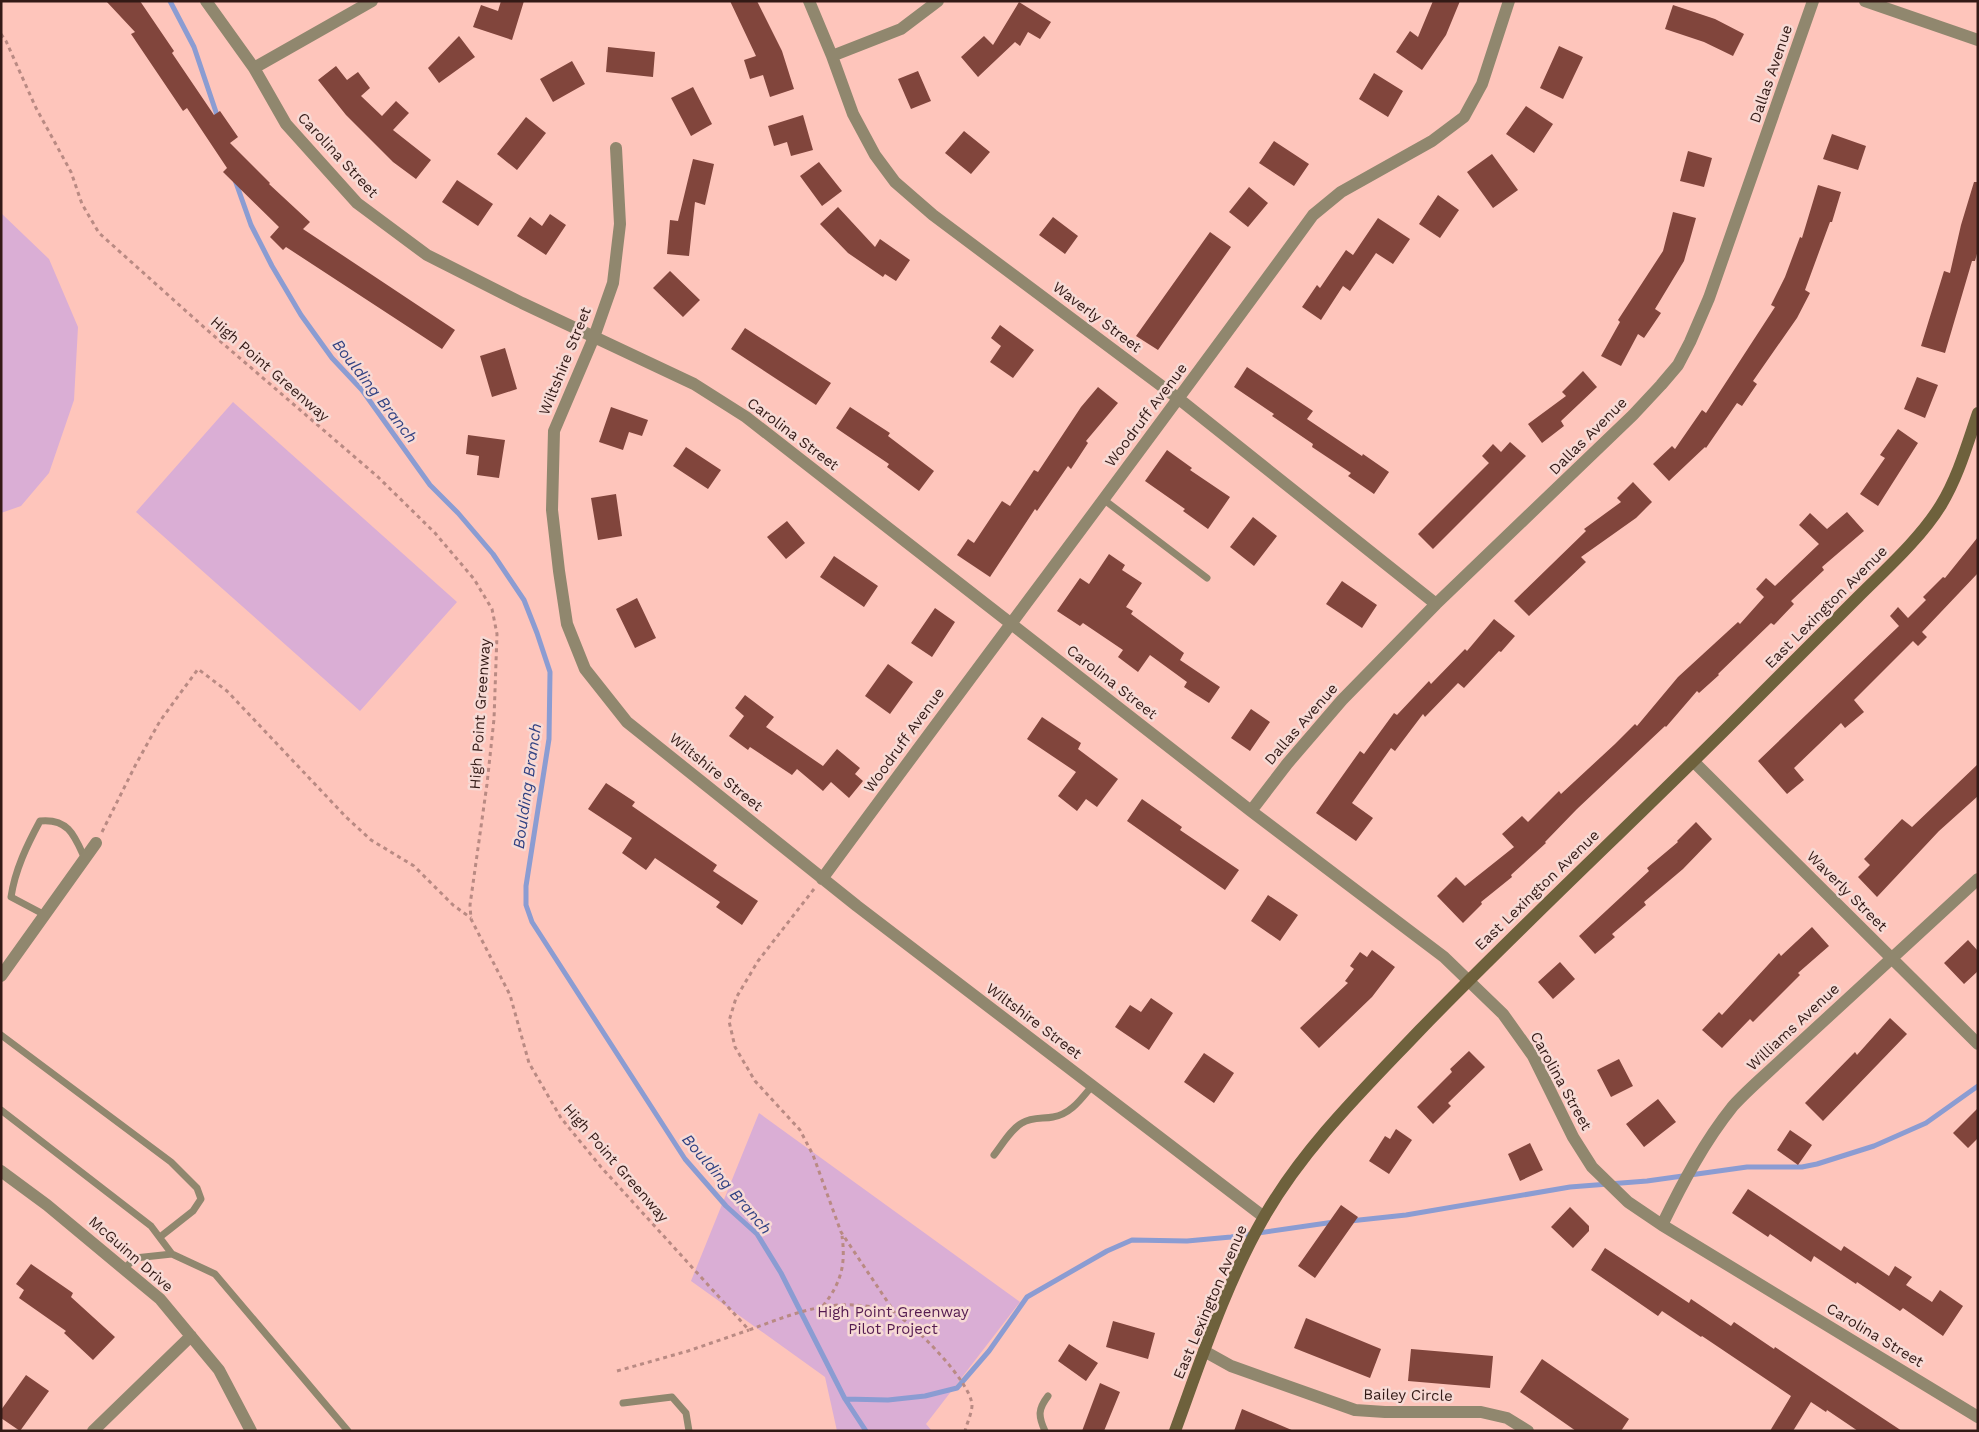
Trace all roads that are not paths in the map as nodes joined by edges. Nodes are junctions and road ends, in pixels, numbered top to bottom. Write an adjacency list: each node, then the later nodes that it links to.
1 (206, 1): 10 (street, Carolina Street)
2 (372, 1): 10 (street)
3 (809, 1): 9 (street, Waverly Street)
4 (938, 1): 9 (street)
5 (1509, 1): 13 (street, Woodruff Avenue)
6 (1814, 1): 17 (street, Dallas Avenue)
7 (1865, 1): 8 (street)
8 (1978, 40)
9 (832, 56): 13 (street, Waverly Street)
10 (254, 68): 12 (street, Carolina Street)
11 (616, 148): 12 (street, Wiltshire Street)
12 (594, 337): 18 (street, Carolina Street); 23 (street, Wiltshire Street)
13 (1179, 399): 15 (street, Woodruff Avenue); 17 (street, Waverly Street)
14 (1978, 413): 19 (main road, East Lexington Avenue)
15 (1103, 499): 16 (lane); 18 (street, Woodruff Avenue)
16 (1207, 578)
17 (1436, 604): 20 (street, Dallas Avenue)
18 (1010, 623): 20 (street, Carolina Street); 23 (street, Woodruff Avenue)
19 (1694, 762): 26 (street, Waverly Street); 28 (main road, East Lexington Avenue)
20 (1251, 810): 28 (street, Carolina Street)
21 (96, 843): 22 (street)
22 (85, 859): 25 (street); 25 (lane)
23 (822, 879): 31 (street, Wiltshire Street)
24 (1978, 879): 26 (street, Williams Avenue)
25 (45, 915): 27 (street)
26 (1892, 959): 30 (street, Waverly Street); 36 (street, Williams Avenue)
27 (1, 976)
28 (1469, 980): 35 (main road, East Lexington Avenue); 36 (street, Carolina Street)
29 (1, 1035): 37 (lane)
30 (1978, 1044)
31 (1092, 1086): 33 (lane); 35 (street, Wiltshire Street)
32 (1, 1110): 37 (lane)
33 (994, 1155)
34 (1, 1171): 39 (street, McGuinn Drive)
35 (1264, 1217): 41 (main road, East Lexington Avenue)
36 (1662, 1225): 44 (street, Carolina Street)
37 (160, 1237): 38 (lane)
38 (172, 1254): 39 (lane); 47 (lane)
39 (124, 1269): 40 (street, McGuinn Drive)
40 (191, 1336): 45 (street); 46 (street, McGuinn Drive)
41 (1204, 1351): 50 (main road, East Lexington Avenue); 51 (street, Bailey Circle)
42 (1048, 1396): 49 (lane)
43 (623, 1403): 48 (lane)
44 (1978, 1417)
45 (93, 1431)
46 (251, 1431)
47 (348, 1431)
48 (690, 1431)
49 (1045, 1431)
50 (1175, 1431)
51 (1528, 1431)

